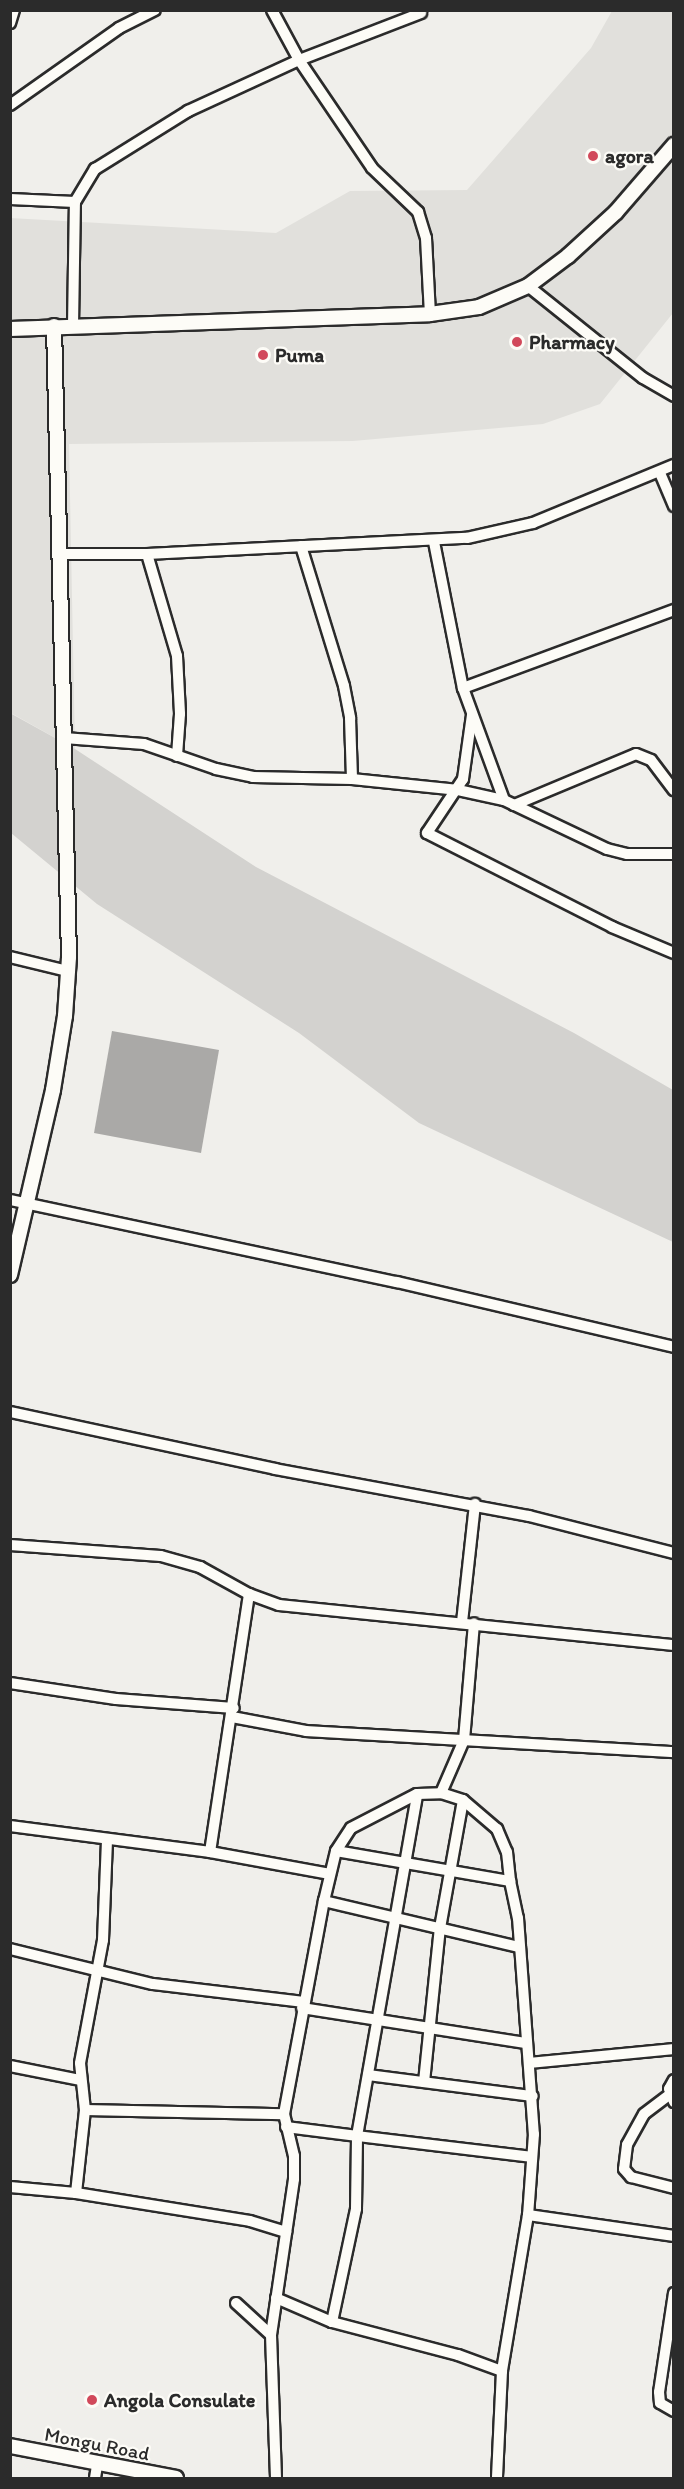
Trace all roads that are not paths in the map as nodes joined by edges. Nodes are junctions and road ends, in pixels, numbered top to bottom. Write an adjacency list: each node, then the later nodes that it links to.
1 (14, 10): 5 (street)
2 (155, 10): 7 (street)
3 (272, 10): 6 (street)
4 (421, 13): 6 (street)
5 (10, 23)
6 (299, 60): 10 (street); 12 (street)
7 (13, 99)
8 (674, 145): 11 (main road)
9 (10, 199): 10 (street)
10 (75, 202): 14 (street)
11 (528, 286): 12 (main road); 16 (street)
12 (430, 314): 14 (main road)
13 (54, 326): 14 (main road); 15 (main road); 22 (main road)
14 (73, 326)
15 (10, 328)
16 (674, 396)
17 (674, 465): 18 (street)
18 (660, 472): 19 (street); 20 (street)
19 (674, 506)
20 (434, 542): 21 (street); 25 (street)
21 (301, 546): 23 (street); 29 (street)
22 (62, 554): 23 (street); 27 (main road)
23 (147, 554): 28 (street)
24 (674, 610): 25 (street)
25 (463, 688): 26 (street)
26 (472, 716): 30 (street); 32 (street)
27 (64, 738): 28 (street); 36 (main road)
28 (177, 756): 29 (street)
29 (352, 779): 30 (street)
30 (458, 790): 32 (street); 34 (street)
31 (674, 790): 32 (street)
32 (509, 802): 33 (street)
33 (674, 854)
34 (674, 953)
35 (10, 957): 36 (street)
36 (68, 971): 38 (main road)
37 (10, 1200): 38 (street)
38 (27, 1203): 39 (main road); 40 (street)
39 (10, 1275)
40 (674, 1347)
41 (10, 1412): 42 (street)
42 (475, 1504): 44 (street); 46 (street)
43 (10, 1545): 45 (street)
44 (674, 1553)
45 (249, 1594): 46 (street); 50 (street)
46 (462, 1622): 47 (street)
47 (474, 1623): 48 (street); 51 (street)
48 (674, 1645)
49 (10, 1683): 50 (street)
50 (233, 1712): 51 (street); 59 (street)
51 (464, 1740): 52 (street); 53 (street)
52 (674, 1752)
53 (441, 1793): 54 (street); 55 (street)
54 (417, 1794): 58 (street); 60 (street)
55 (463, 1800): 61 (street); 63 (street)
56 (10, 1826): 57 (street)
57 (107, 1839): 59 (street); 69 (street)
58 (336, 1851): 60 (street); 62 (street)
59 (210, 1852): 62 (street)
60 (404, 1862): 61 (street); 65 (street)
61 (452, 1869): 63 (street); 66 (street)
62 (330, 1874): 64 (street)
63 (510, 1881): 67 (street)
64 (324, 1901): 65 (street); 70 (street)
65 (394, 1917): 66 (street); 71 (street)
66 (441, 1928): 67 (street); 72 (street)
67 (519, 1947): 73 (street)
68 (10, 1949): 69 (street)
69 (98, 1968): 70 (street); 78 (street)
70 (303, 2005): 71 (street); 84 (street)
71 (376, 2019): 72 (street); 77 (street)
72 (432, 2027): 73 (street); 80 (street)
73 (525, 2043): 75 (street)
74 (674, 2049): 75 (street)
75 (529, 2063): 81 (street)
76 (10, 2066): 78 (street)
77 (368, 2075): 80 (street); 86 (street)
78 (80, 2080): 83 (street)
79 (674, 2080): 82 (street)
80 (424, 2082): 81 (street)
81 (533, 2096): 87 (street)
82 (671, 2099): 89 (street)
83 (85, 2110): 84 (street); 90 (street)
84 (284, 2114): 85 (street)
85 (286, 2127): 86 (street); 92 (street)
86 (357, 2136): 87 (street); 97 (street)
87 (532, 2157): 91 (street)
88 (10, 2187): 90 (street)
89 (674, 2188)
90 (76, 2193): 92 (street)
91 (528, 2215): 93 (street); 99 (street)
92 (286, 2232): 95 (street)
93 (674, 2236)
94 (674, 2293): 100 (street)
95 (276, 2298): 97 (street); 98 (street)
96 (236, 2303): 98 (street)
97 (332, 2322): 99 (street)
98 (272, 2335): 104 (street)
99 (502, 2371): 105 (street)
100 (674, 2411)
101 (10, 2446): 102 (main road, Mongu Road)
102 (96, 2472): 103 (main road, Mongu Road)
103 (176, 2478)
104 (276, 2478)
105 (496, 2478)

